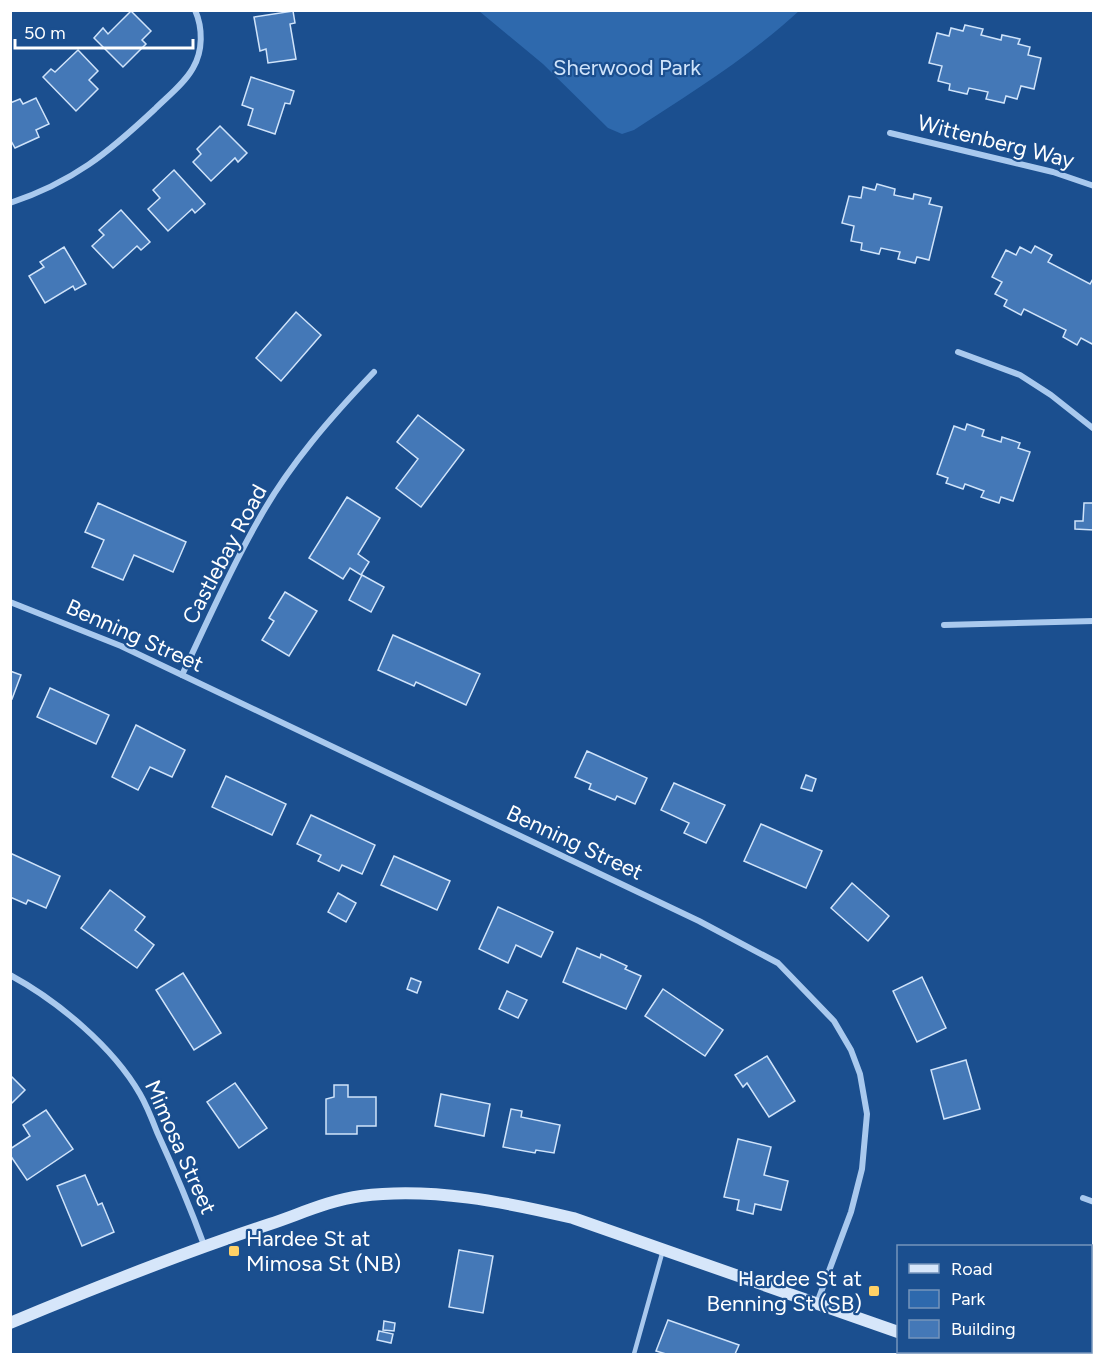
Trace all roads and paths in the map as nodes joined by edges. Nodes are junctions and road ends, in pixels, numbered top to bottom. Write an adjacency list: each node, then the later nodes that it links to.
1 (195, 10): 4 (street)
2 (890, 133): 3 (street, Wittenberg Way)
3 (1094, 186)
4 (10, 203)
5 (957, 352): 7 (street)
6 (374, 372): 11 (street, Castlebay Road)
7 (1094, 429)
8 (10, 602): 11 (street, Benning Street)
9 (1094, 621): 10 (street)
10 (944, 625)
11 (182, 675): 17 (street, Benning Street)
12 (10, 975): 15 (street, Mimosa Street)
13 (1083, 1198): 14 (street)
14 (1094, 1202)
15 (204, 1245): 16 (street); 18 (street)
16 (663, 1250): 17 (street); 20 (lane)
17 (817, 1304): 19 (street)
18 (10, 1323)
19 (897, 1332)
20 (634, 1354)

